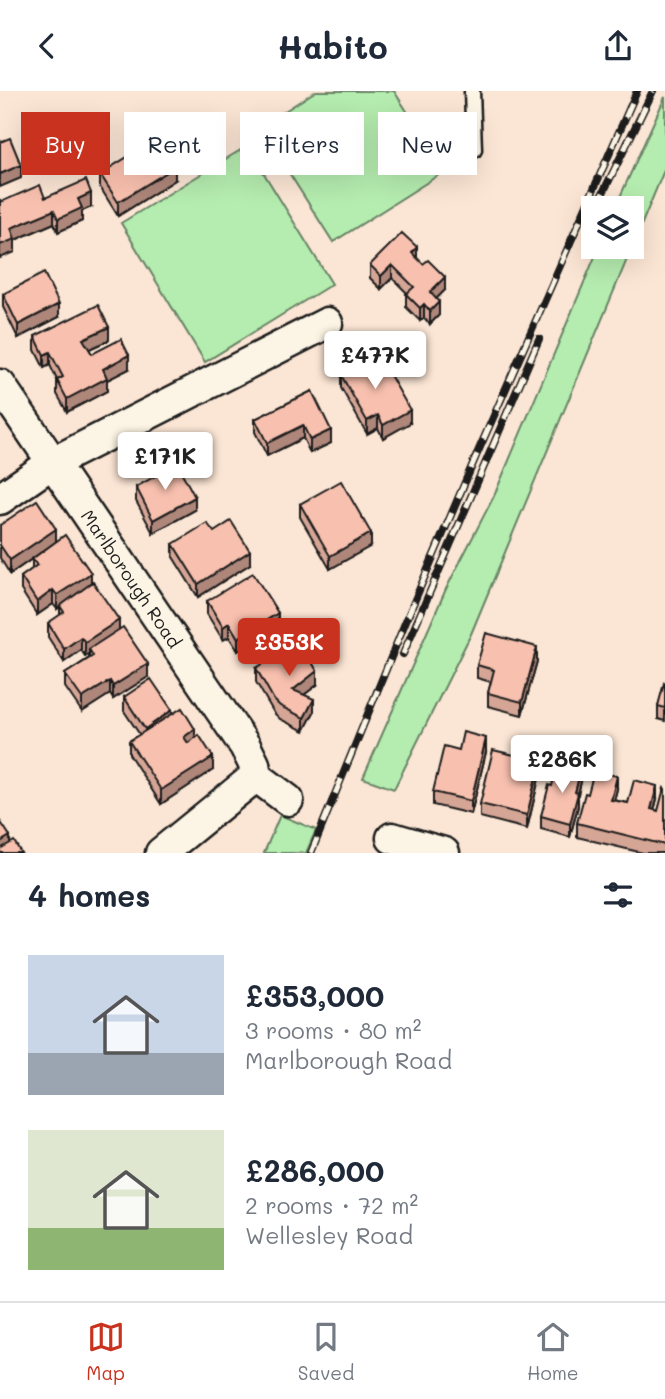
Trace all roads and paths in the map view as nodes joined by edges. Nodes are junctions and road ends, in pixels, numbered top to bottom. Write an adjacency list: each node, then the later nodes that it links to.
1 (472, 91): 2 (lane)
2 (473, 112)
3 (327, 323): 5 (street)
4 (0, 385): 5 (street, Marlborough Road)
5 (52, 463): 6 (street); 7 (street, Marlborough Road)
6 (0, 499)
7 (256, 776): 8 (street); 10 (street)
8 (288, 800)
9 (392, 838): 11 (street)
10 (161, 853)
11 (444, 853)

